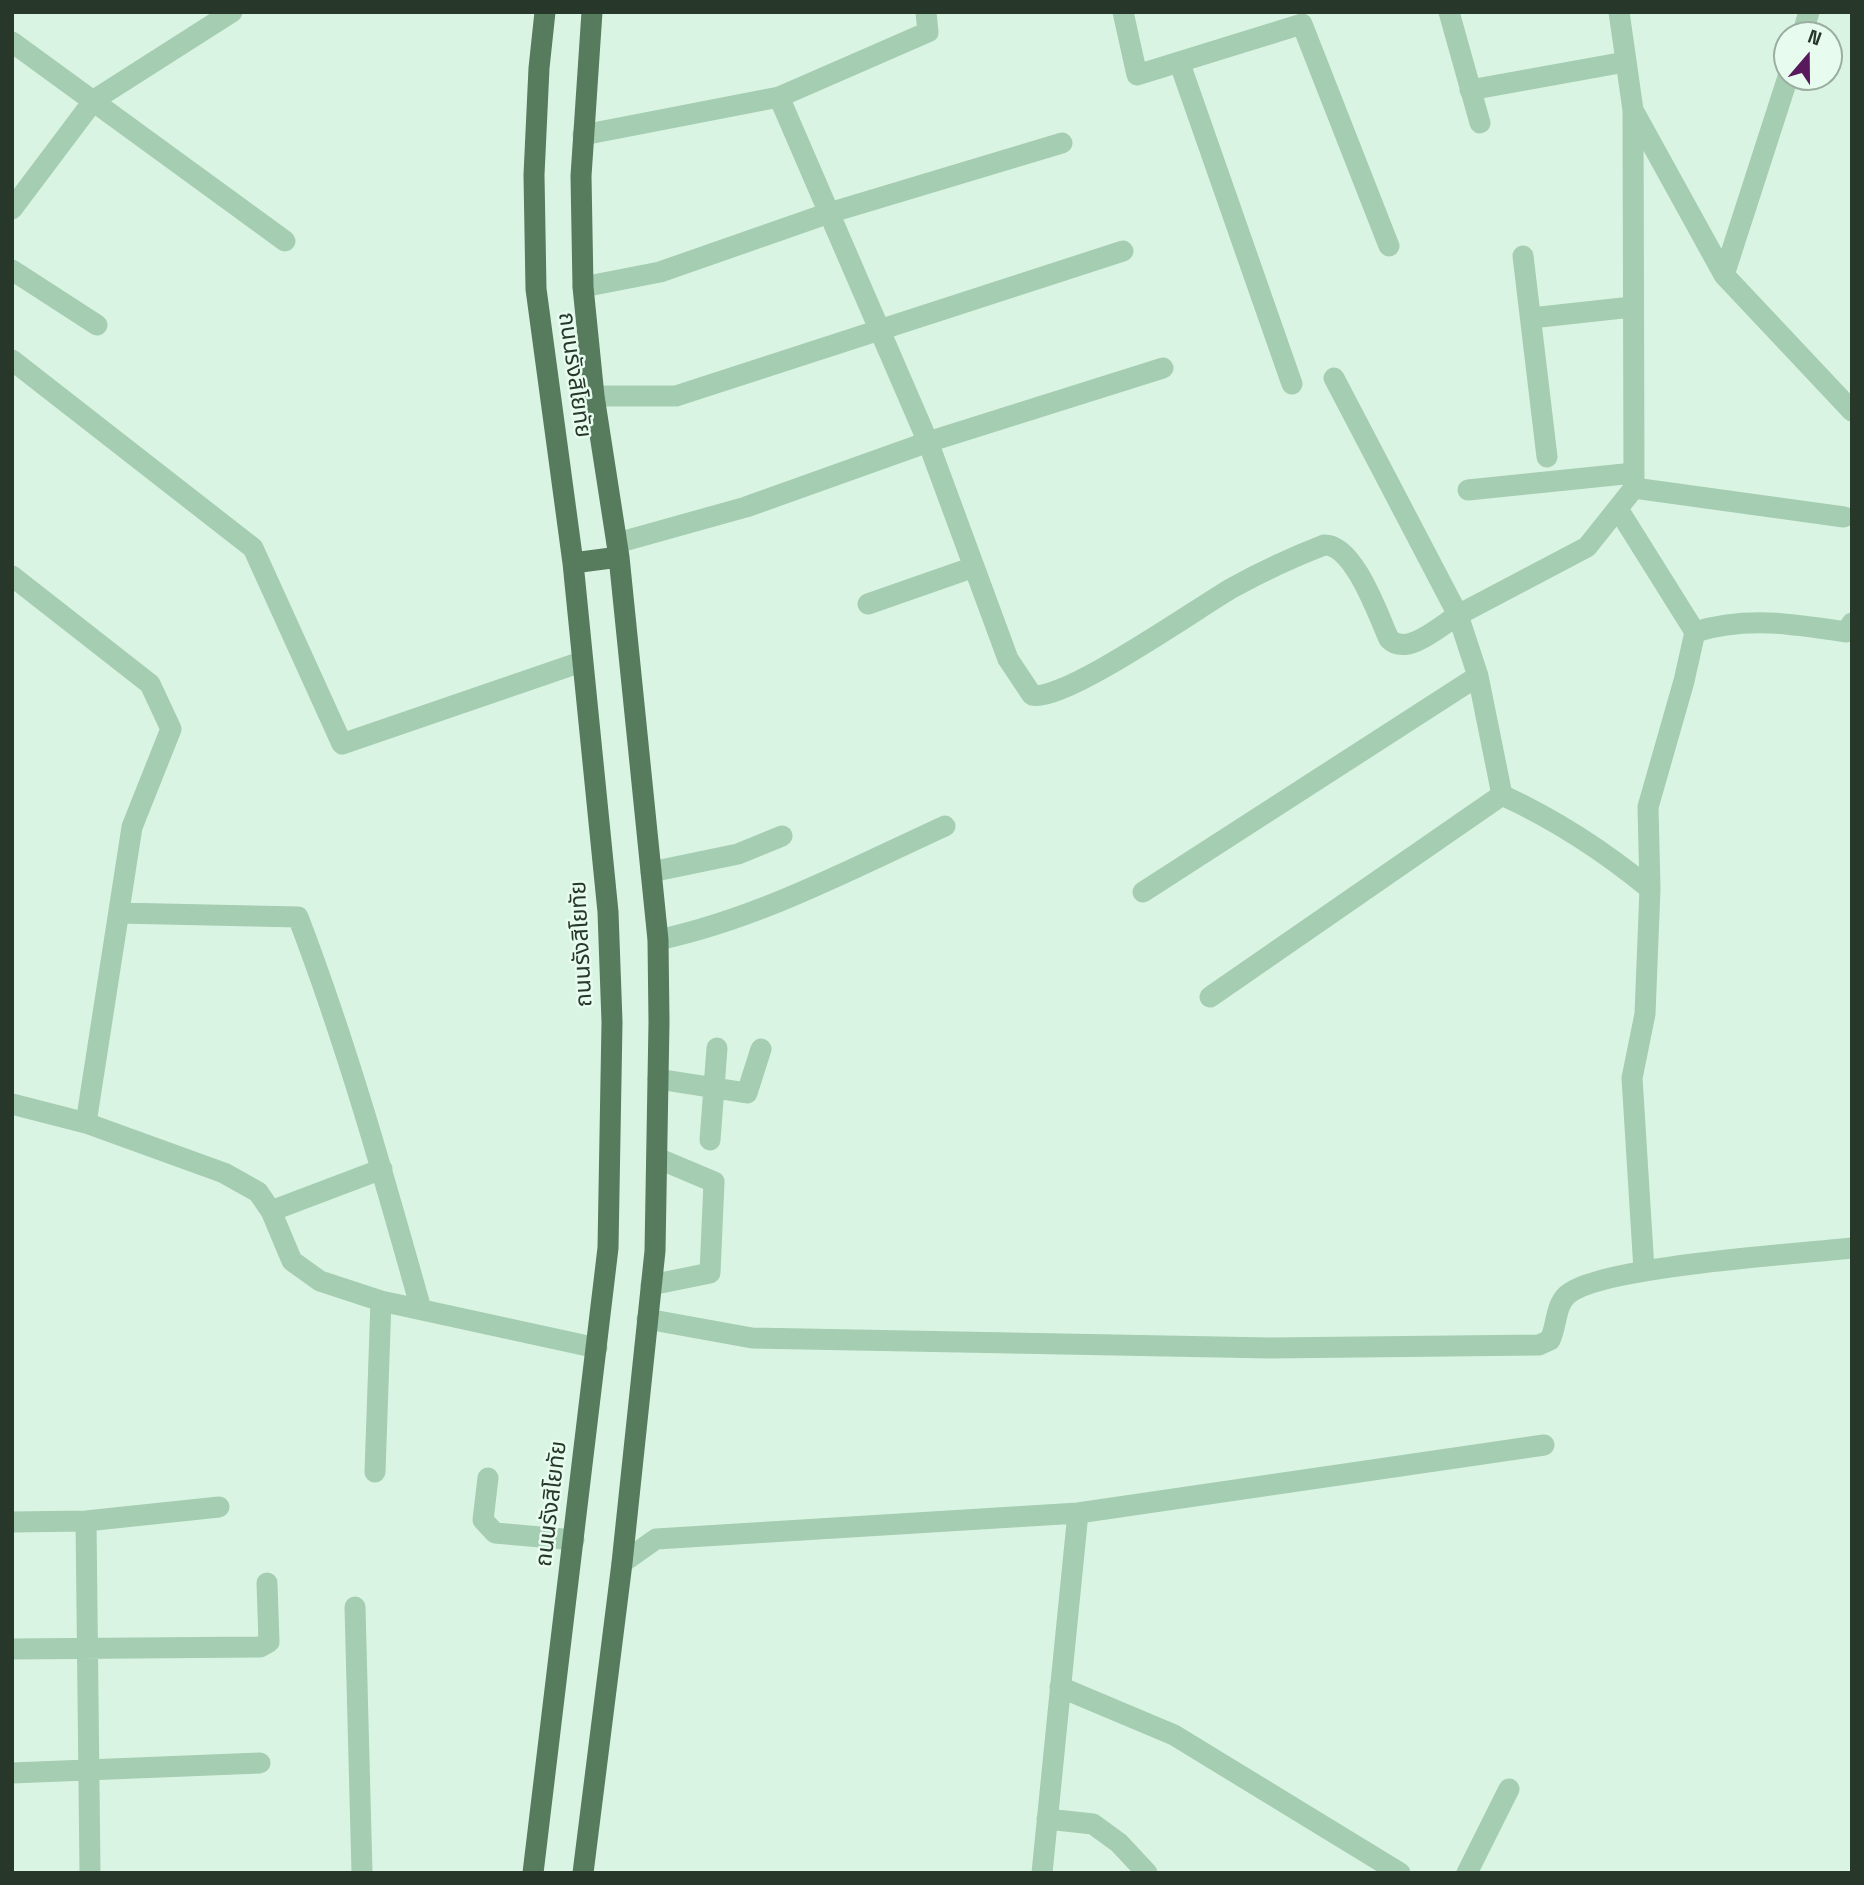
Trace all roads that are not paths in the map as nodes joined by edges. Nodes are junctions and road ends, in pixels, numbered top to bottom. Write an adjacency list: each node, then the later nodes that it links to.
1 (232, 12): 14 (street)
2 (545, 12): 46 (main road, ถนนรังสิโยทัย)
3 (592, 12): 17 (main road, ถนนรังสิโยทัย)
4 (926, 12): 13 (street)
5 (1123, 12): 10 (street)
6 (1449, 12): 11 (street)
7 (1619, 12): 9 (street)
8 (12, 42): 14 (street)
9 (1625, 62): 11 (street); 15 (street)
10 (1180, 64): 23 (street); 36 (street)
11 (1471, 90): 16 (street)
12 (1783, 91): 27 (street)
13 (779, 97): 17 (street); 21 (street)
14 (94, 100): 19 (street); 22 (street)
15 (1633, 110): 27 (street); 29 (street)
16 (1480, 122)
17 (583, 135): 28 (main road, ถนนรังสิโยทัย)
18 (1062, 143): 21 (street)
19 (20, 180): 20 (street)
20 (12, 209)
21 (829, 213): 28 (street); 32 (street)
22 (285, 241)
23 (1389, 247)
24 (1124, 251): 32 (street)
25 (1523, 256): 30 (street)
26 (12, 270): 31 (street)
27 (1724, 275): 38 (street)
28 (583, 287): 37 (main road, ถนนรังสิโยทัย)
29 (1632, 307): 30 (street); 41 (street)
30 (1531, 318): 40 (street)
31 (97, 325)
32 (879, 329): 37 (street); 39 (street)
33 (12, 360): 53 (street)
34 (1163, 368): 39 (street)
35 (1334, 378): 50 (street)
36 (1292, 384)
37 (594, 396): 45 (main road, ถนนรังสิโยทัย)
38 (1852, 411)
39 (928, 442): 45 (street); 47 (street)
40 (1547, 457)
41 (1634, 480): 42 (street); 43 (street); 44 (street)
42 (1468, 490)
43 (1618, 509): 50 (street); 52 (street)
44 (1844, 517)
45 (618, 550): 46 (main road); 58 (main road, ถนนรังสิโยทัย)
46 (573, 563): 53 (main road, ถนนรังสิโยทัย)
47 (974, 568): 49 (street); 50 (street)
48 (12, 576): 61 (street)
49 (868, 604)
50 (1458, 615): 54 (street)
51 (1852, 623): 52 (street)
52 (1695, 632): 59 (street)
53 (581, 662): 80 (main road, ถนนรังสิโยทัย)
54 (1478, 677): 55 (street); 60 (street)
55 (1502, 795): 59 (street); 63 (street)
56 (945, 826): 62 (street)
57 (782, 836): 58 (street)
58 (651, 872): 62 (main road, ถนนรังสิโยทัย)
59 (1650, 888): 75 (street)
60 (1143, 892)
61 (118, 913): 69 (street); 72 (street)
62 (658, 940): 66 (main road, ถนนรังสิโยทัย)
63 (1210, 997)
64 (718, 1048): 67 (street)
65 (761, 1049): 67 (street)
66 (658, 1079): 67 (street); 71 (main road, ถนนรังสิโยทัย)
67 (714, 1087): 70 (street)
68 (12, 1104): 69 (street)
69 (86, 1123): 73 (street)
70 (710, 1140)
71 (657, 1158): 76 (main road, ถนนรังสิโยทัย); 76 (street)
72 (382, 1169): 73 (street); 78 (street)
73 (271, 1211): 77 (street)
74 (1852, 1248): 75 (street)
75 (1644, 1270): 79 (street)
76 (651, 1285): 79 (main road, ถนนรังสิโยทัย)
77 (381, 1301): 78 (street); 82 (street)
78 (421, 1310): 80 (street)
79 (647, 1319): 89 (main road, ถนนรังสิโยทัย)
80 (597, 1348): 88 (main road, ถนนรังสิโยทัย)
81 (1544, 1446): 85 (street)
82 (374, 1472)
83 (488, 1478): 88 (street)
84 (219, 1507): 86 (street)
85 (1077, 1513): 89 (street); 94 (street)
86 (86, 1521): 87 (street); 93 (street)
87 (12, 1522)
88 (574, 1540): 102 (main road, ถนนรังสิโยทัย)
89 (622, 1563): 103 (main road, ถนนรังสิโยทัย)
90 (267, 1583): 93 (street)
91 (355, 1607): 101 (street)
92 (12, 1649): 93 (street)
93 (86, 1649): 96 (street)
94 (1060, 1687): 99 (street); 106 (street)
95 (260, 1763): 96 (street)
96 (88, 1769): 97 (street); 100 (street)
97 (12, 1773)
98 (1509, 1789): 107 (street)
99 (1047, 1819): 104 (street); 105 (street)
100 (90, 1873)
101 (362, 1873)
102 (533, 1873)
103 (583, 1873)
104 (1042, 1873)
105 (1147, 1873)
106 (1400, 1873)
107 (1467, 1873)

